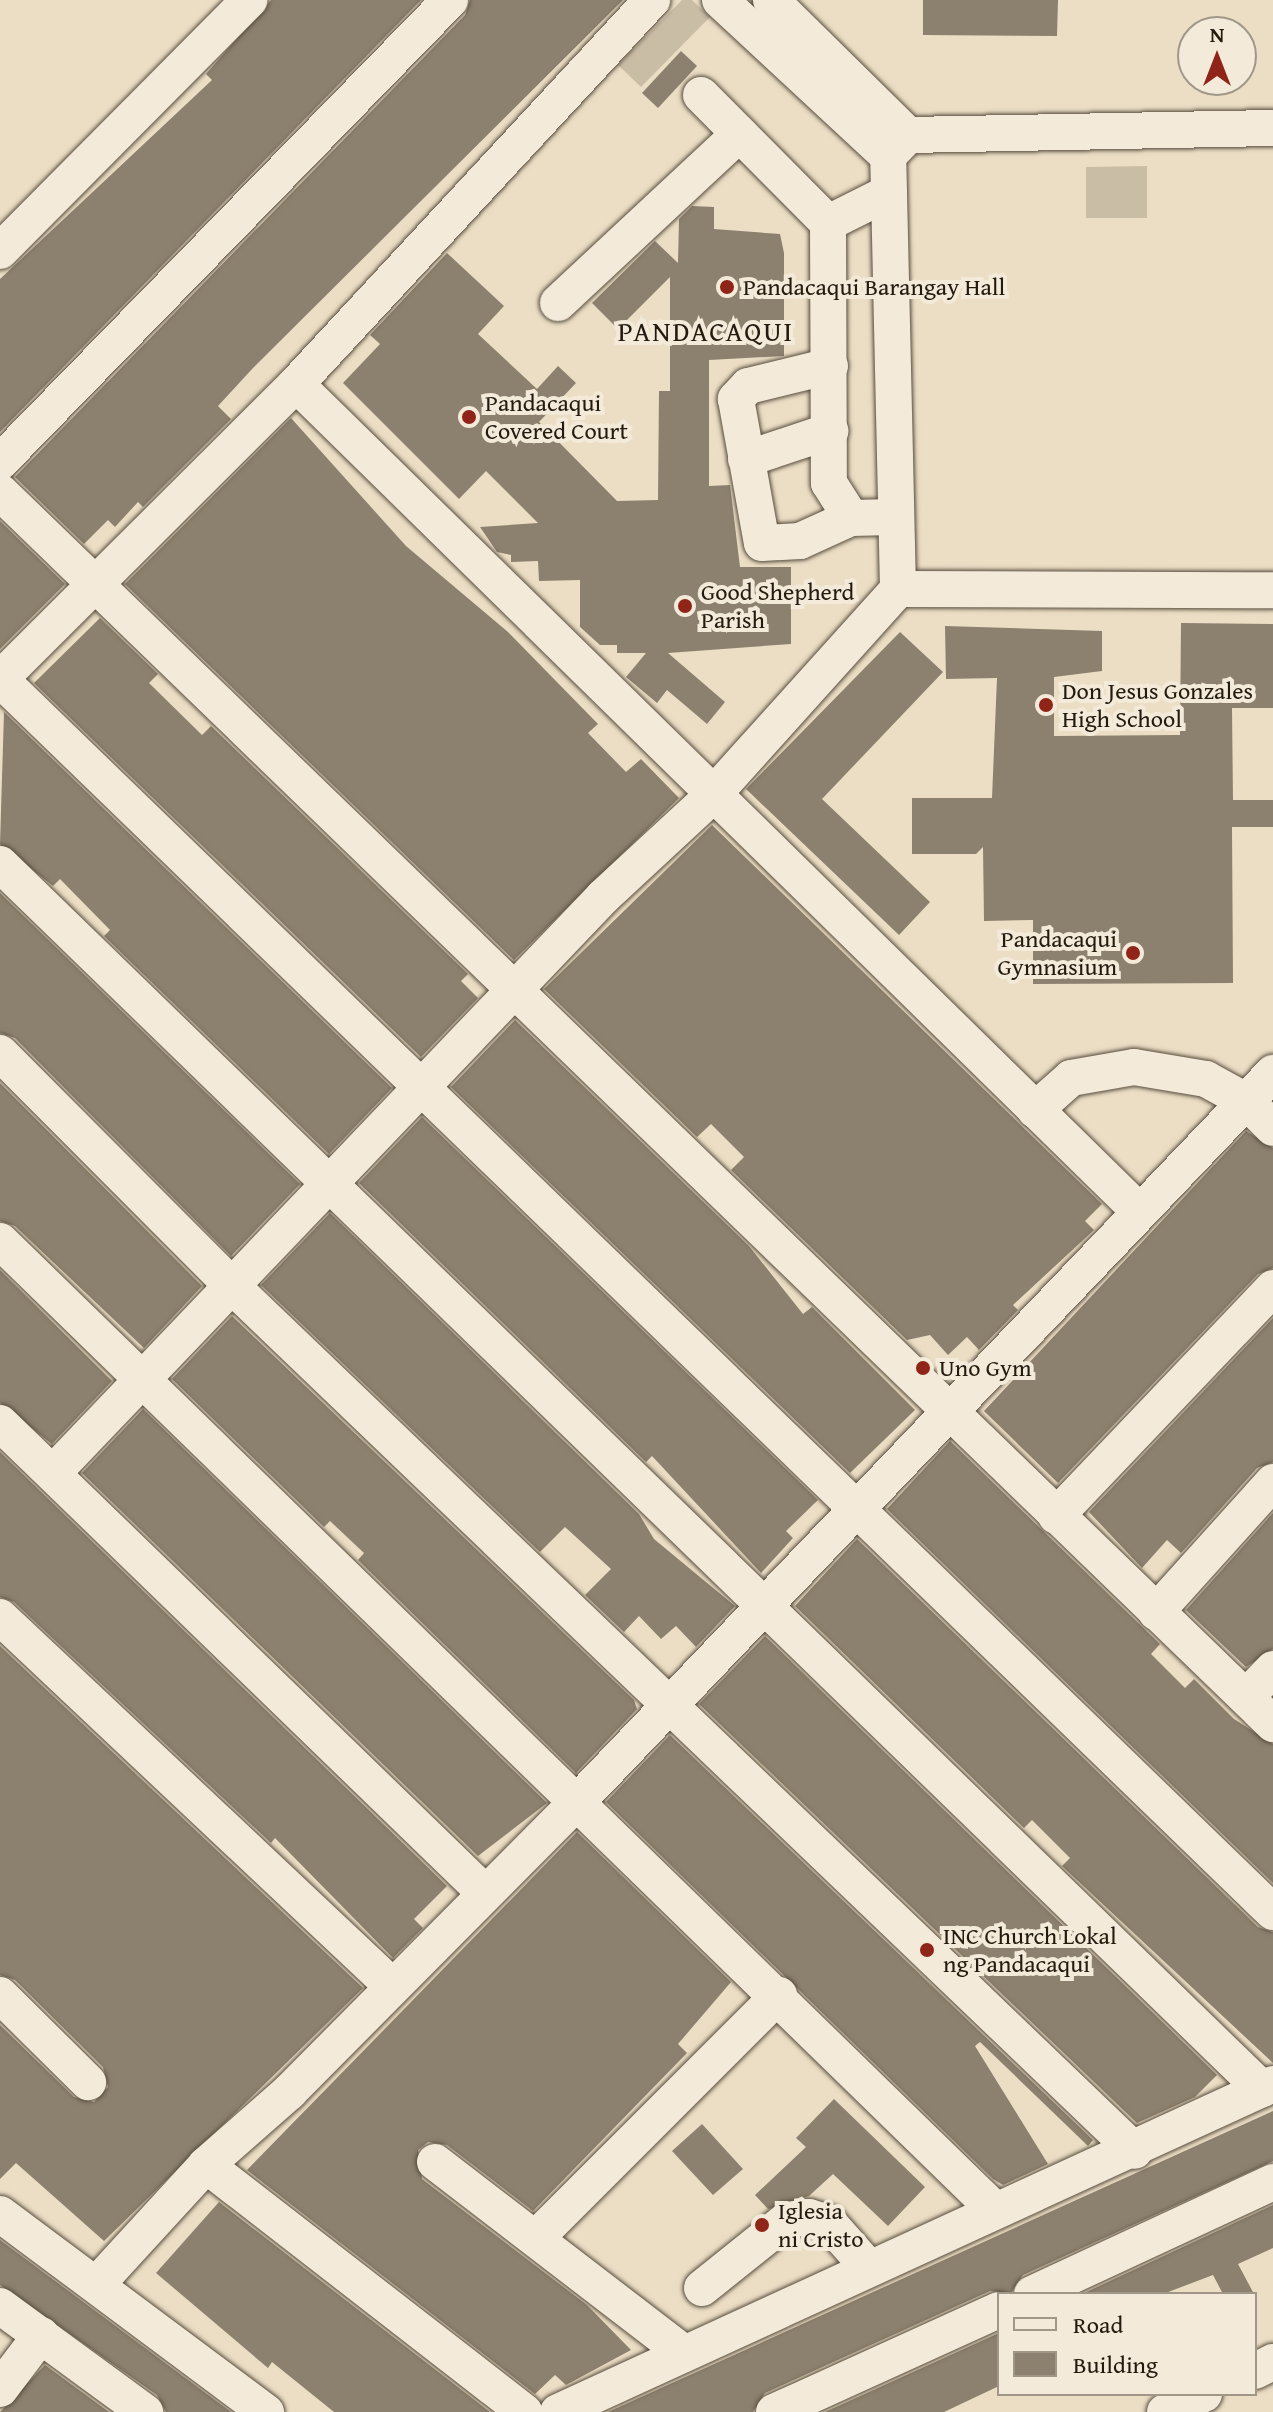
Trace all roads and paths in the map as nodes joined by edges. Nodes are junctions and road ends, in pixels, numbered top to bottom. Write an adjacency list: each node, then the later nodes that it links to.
1 (249, 0): 12 (street)
2 (450, 0): 18 (street)
3 (652, 0): 15 (street)
4 (720, 0): 9 (street)
5 (771, 0): 9 (street)
6 (701, 95): 8 (street)
7 (1273, 128): 9 (street)
8 (739, 134): 11 (street); 13 (street)
9 (898, 145): 10 (street)
10 (888, 193): 11 (street); 20 (street)
11 (828, 223): 14 (street)
12 (0, 251)
13 (558, 303)
14 (830, 366): 16 (street); 17 (street)
15 (296, 384): 22 (street); 26 (street)
16 (830, 431): 17 (street); 21 (street)
17 (746, 459): 21 (street)
18 (0, 462)
19 (0, 492): 22 (street)
20 (893, 517): 21 (street); 23 (street)
21 (851, 518)
22 (96, 582): 25 (street); 28 (street)
23 (898, 589): 24 (street); 26 (street)
24 (1273, 590)
25 (0, 679): 31 (street)
26 (711, 797): 28 (street); 33 (street)
27 (0, 864): 35 (street)
28 (512, 994): 31 (street); 41 (street)
29 (0, 1053): 38 (street)
30 (1273, 1073): 32 (street)
31 (417, 1090): 35 (street); 45 (street)
32 (1246, 1101): 33 (street); 34 (street); 36 (street)
33 (1035, 1110): 36 (street)
34 (1273, 1128)
35 (327, 1186): 38 (street); 47 (street)
36 (1140, 1212): 41 (street)
37 (0, 1241): 40 (street)
38 (232, 1286): 40 (street); 52 (street)
39 (1273, 1288): 46 (street)
40 (143, 1379): 43 (street); 54 (street)
41 (946, 1409): 45 (street); 46 (street)
42 (0, 1423): 43 (street)
43 (53, 1473): 55 (street)
44 (1273, 1482): 48 (street)
45 (854, 1504): 47 (street); 56 (street)
46 (1056, 1516): 48 (street)
47 (764, 1602): 52 (street); 61 (street)
48 (1156, 1612): 51 (street)
49 (0, 1617): 57 (street)
50 (1273, 1669): 51 (street)
51 (1246, 1697): 53 (street)
52 (667, 1704): 54 (street); 62 (street)
53 (1273, 1724)
54 (580, 1799): 55 (street); 59 (street)
55 (483, 1891): 57 (street)
56 (1273, 1912)
57 (391, 1985): 64 (street)
58 (0, 1995): 60 (street)
59 (779, 1995): 66 (street); 68 (street)
60 (88, 2082)
61 (1267, 2086): 62 (street)
62 (1135, 2151): 66 (street)
63 (435, 2162): 68 (street)
64 (206, 2165): 70 (street); 81 (street)
65 (1273, 2182): 72 (street)
66 (996, 2211): 69 (street)
67 (0, 2214): 70 (street)
68 (538, 2236): 76 (street)
69 (869, 2268): 71 (street); 76 (street)
70 (97, 2284): 80 (street)
71 (702, 2288)
72 (1036, 2292)
73 (0, 2306): 75 (street)
74 (997, 2311): 83 (street)
75 (41, 2335): 77 (street); 79 (street)
76 (681, 2351): 82 (street)
77 (0, 2389)
78 (1200, 2396): 84 (street)
79 (145, 2412)
80 (266, 2412)
81 (524, 2412)
82 (558, 2412)
83 (774, 2412)
84 (1165, 2412)

